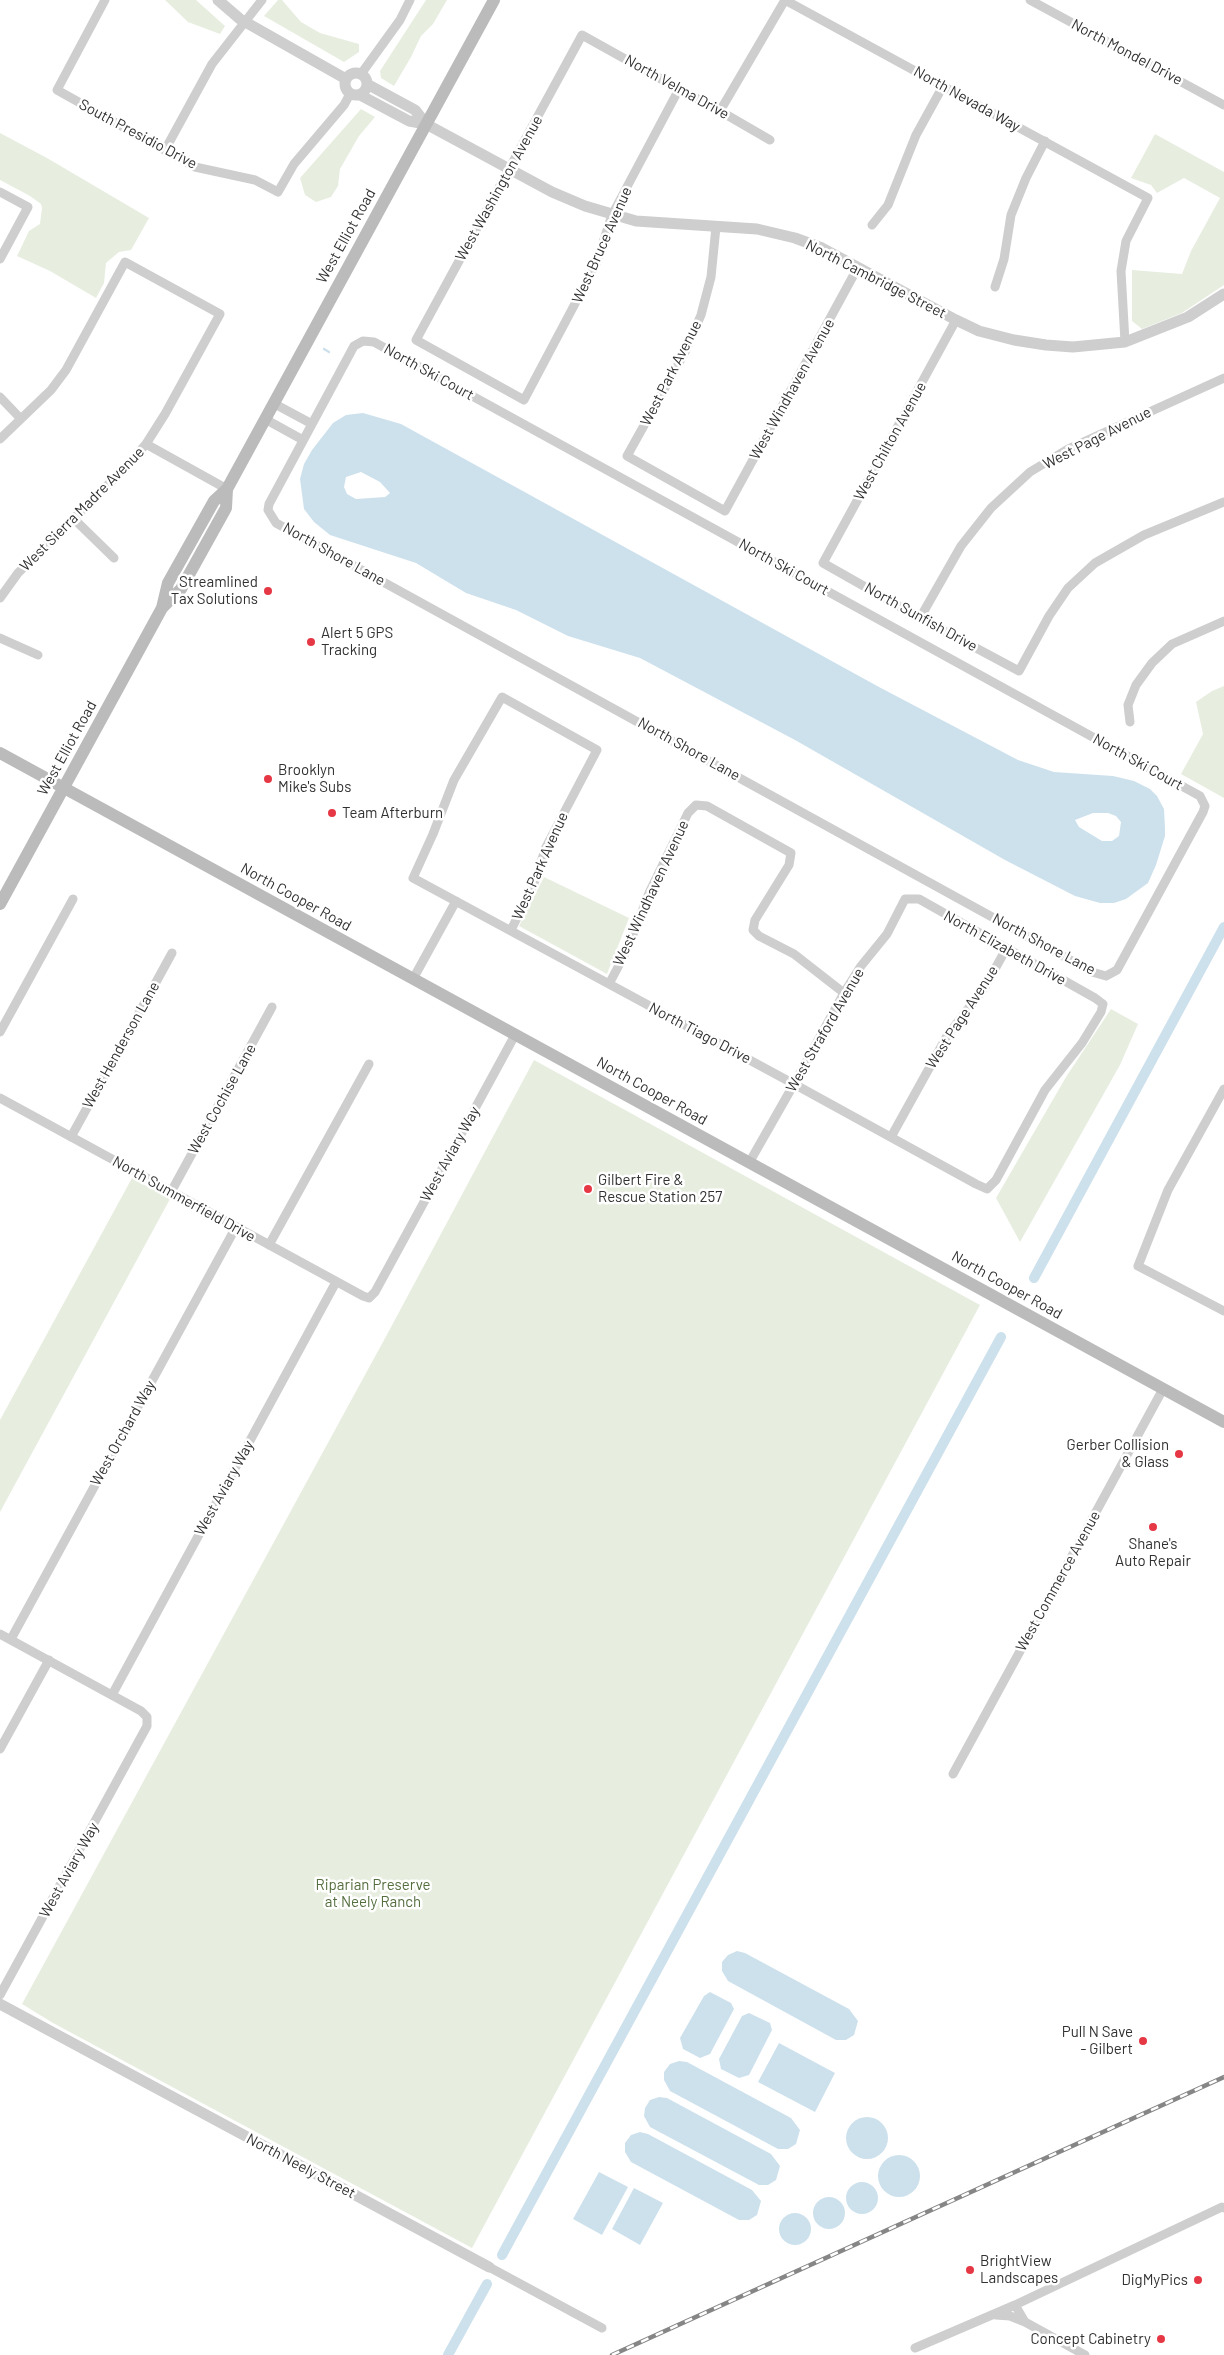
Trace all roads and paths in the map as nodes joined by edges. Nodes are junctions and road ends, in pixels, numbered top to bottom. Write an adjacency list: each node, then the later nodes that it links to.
1 (105, 0): 20 (street, South Presidio Drive)
2 (218, 0): 8 (street)
3 (262, 0): 8 (street)
4 (410, 0): 10 (street)
5 (494, 0): 17 (main road, West Elliot Road)
6 (785, 0): 12 (street, North Nevada Way); 16 (street)
7 (1030, 0): 15 (street, North Mondel Drive)
8 (244, 22): 11 (street); 20 (street)
9 (582, 36): 13 (street, North Velma Drive); 21 (street, West Washington Avenue)
10 (364, 79): 11 (street); 14 (street); 17 (street)
11 (346, 80): 14 (street)
12 (943, 86): 19 (street, North Nevada Way); 24 (street)
13 (679, 89): 16 (street, North Velma Drive); 23 (street, West Bruce Avenue)
14 (355, 95): 17 (street); 20 (street, South Presidio Drive)
15 (1224, 105)
16 (720, 111): 18 (street, North Velma Drive)
17 (426, 124): 21 (street, North Cambridge Street); 35 (main road, West Elliot Road)
18 (770, 140)
19 (1045, 141): 28 (street); 31 (street, North Nevada Way)
20 (165, 150)
21 (510, 169): 23 (street, North Cambridge Street); 34 (street, West Washington Avenue)
22 (0, 192): 26 (street)
23 (612, 215): 25 (street, North Cambridge Street); 34 (street, West Bruce Avenue)
24 (872, 225)
25 (716, 227): 27 (street, North Cambridge Street); 44 (street, West Park Avenue)
26 (0, 259)
27 (858, 267): 30 (street, North Cambridge Street); 44 (street, West Windhaven Avenue)
28 (995, 287)
29 (1224, 294): 31 (street, North Cambridge Street)
30 (956, 320): 31 (street, North Cambridge Street); 47 (street, West Chilton Avenue)
31 (1125, 342)
32 (1224, 378): 49 (street, West Page Avenue)
33 (0, 397): 36 (street)
34 (524, 400)
35 (273, 403): 37 (main road, West Elliot Road); 38 (street)
36 (21, 419): 39 (street); 41 (street, West Sierra Madre Avenue)
37 (265, 419): 40 (street); 42 (main road, West Elliot Road)
38 (312, 424): 40 (street, North Shore Lane); 57 (street, North Ski Court)
39 (0, 439)
40 (303, 440): 57 (street, North Shore Lane)
41 (146, 444): 42 (street); 45 (street, West Sierra Madre Avenue)
42 (228, 489): 55 (main road, West Elliot Road)
43 (1224, 502): 49 (street, North Sunfish Drive)
44 (725, 511)
45 (73, 518): 46 (street); 48 (street, West Sierra Madre Avenue)
46 (114, 558)
47 (824, 563): 49 (street, North Sunfish Drive)
48 (0, 598)
49 (920, 618)
50 (1224, 621): 53 (street)
51 (0, 638): 52 (street)
52 (38, 654)
53 (1130, 722)
54 (0, 753): 55 (main road, North Cooper Road)
55 (63, 789): 61 (main road, West Elliot Road); 65 (main road, North Cooper Road)
56 (413, 878): 60 (street, North Tiago Drive); 62 (street, West Park Avenue)
57 (1163, 887)
58 (73, 899): 69 (street)
59 (905, 899): 63 (street, North Elizabeth Drive); 67 (street, West Straford Avenue)
60 (456, 901): 62 (street, North Tiago Drive); 65 (street)
61 (0, 904)
62 (511, 930): 66 (street, North Tiago Drive)
63 (1006, 949): 76 (street, West Page Avenue); 78 (street, North Elizabeth Drive)
64 (172, 952): 75 (street, West Henderson Lane)
65 (413, 978): 70 (main road, North Cooper Road)
66 (609, 984): 67 (street, West Windhaven Avenue); 72 (street, North Tiago Drive)
67 (844, 994): 72 (street, West Straford Avenue)
68 (272, 1006): 79 (street, West Cochise Lane)
69 (0, 1032)
70 (515, 1035): 77 (main road, North Cooper Road); 83 (street, West Aviary Way)
71 (369, 1064): 81 (street)
72 (794, 1084): 76 (street, North Tiago Drive); 77 (street, West Straford Avenue)
73 (1224, 1090): 84 (street)
74 (0, 1098): 75 (street, North Summerfield Drive)
75 (71, 1137): 79 (street, North Summerfield Drive)
76 (891, 1137): 78 (street, North Tiago Drive)
77 (749, 1163): 85 (main road, North Cooper Road)
78 (987, 1188)
79 (171, 1192): 80 (street, North Summerfield Drive)
80 (236, 1227): 81 (street, North Summerfield Drive); 88 (street, West Orchard Way)
81 (269, 1245): 82 (street, North Summerfield Drive)
82 (336, 1282): 83 (street, North Summerfield Drive); 90 (street, West Aviary Way)
83 (369, 1298)
84 (1224, 1311)
85 (1163, 1389): 86 (main road, North Cooper Road); 92 (street, West Commerce Avenue)
86 (1224, 1422)
87 (0, 1634): 88 (street)
88 (11, 1640): 89 (street)
89 (49, 1660): 90 (street); 91 (street)
90 (112, 1695): 93 (street, West Aviary Way)
91 (0, 1749)
92 (953, 1774)
93 (0, 1995)
94 (0, 2004): 96 (street, North Neely Street)
95 (1224, 2208): 97 (street)
96 (489, 2267): 100 (street, North Neely Street)
97 (1015, 2305): 98 (street); 99 (street)
98 (990, 2316): 99 (street); 101 (street)
99 (1025, 2322): 102 (street)
100 (602, 2328)
101 (915, 2348)
102 (1085, 2355)

